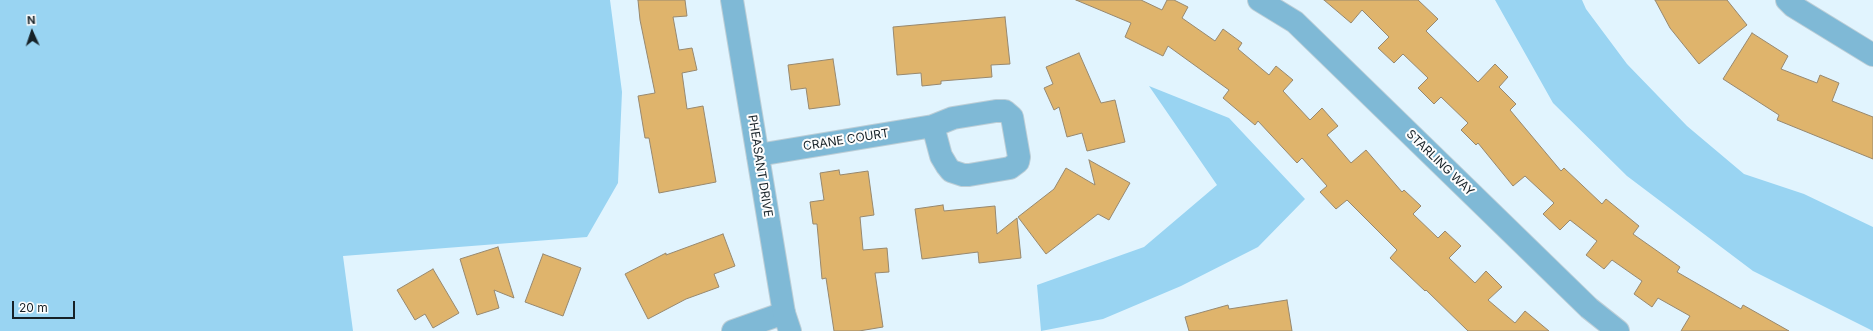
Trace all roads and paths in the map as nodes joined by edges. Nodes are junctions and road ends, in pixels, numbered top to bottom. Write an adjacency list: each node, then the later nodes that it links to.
1 (732, 0): 6 (street, PHEASANT DRIVE)
2 (1259, 0): 9 (street, STARLING WAY)
3 (1787, 0): 4 (street)
4 (1873, 55)
5 (933, 126): 6 (street, CRANE COURT)
6 (758, 155): 7 (street, PHEASANT DRIVE)
7 (787, 322): 8 (street)
8 (733, 331)
9 (1618, 331)

